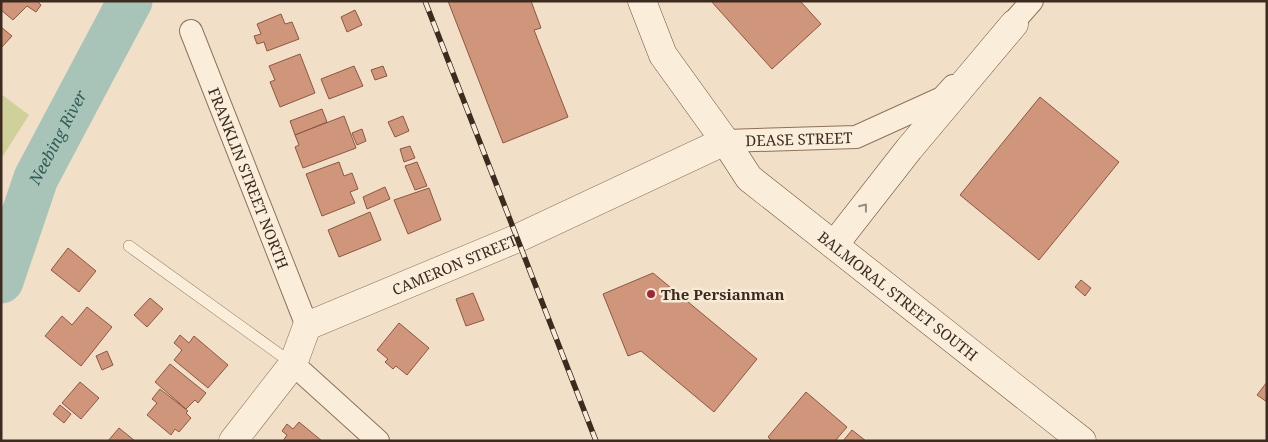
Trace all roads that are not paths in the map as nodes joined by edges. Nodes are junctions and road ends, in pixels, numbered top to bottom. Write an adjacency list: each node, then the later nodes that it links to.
1 (642, 1): 5 (main road, BALMORAL STREET SOUTH)
2 (1032, 1): 3 (street, DEASE STREET)
3 (1014, 24): 5 (street, DEASE STREET); 6 (main road, one-way to 3)
4 (191, 31): 8 (street, FRANKLIN STREET NORTH)
5 (725, 141): 6 (main road, BALMORAL STREET SOUTH); 8 (main road, CAMERON STREET)
6 (834, 245): 12 (main road, BALMORAL STREET SOUTH)
7 (128, 246): 9 (lane)
8 (307, 326): 9 (main road)
9 (294, 364): 10 (main road); 11 (street)
10 (233, 441)
11 (378, 441)
12 (1082, 441)

